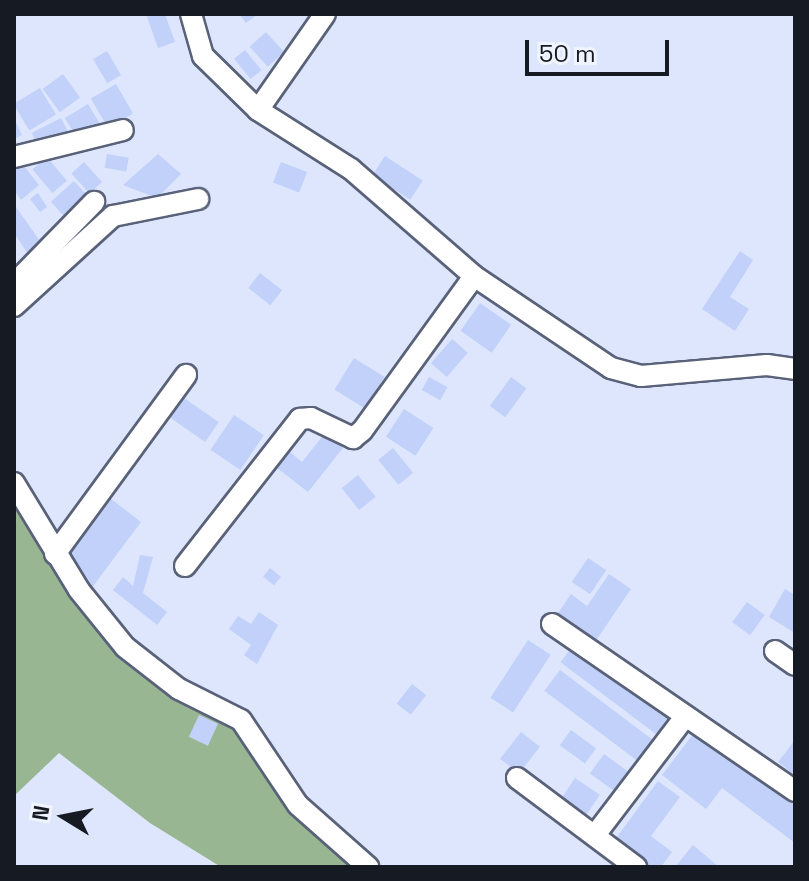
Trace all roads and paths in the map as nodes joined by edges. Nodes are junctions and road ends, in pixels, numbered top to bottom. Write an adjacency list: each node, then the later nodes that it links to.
1 (191, 14): 3 (street)
2 (325, 14): 3 (street)
3 (258, 110): 8 (street)
4 (123, 130): 5 (street)
5 (14, 157)
6 (198, 199): 10 (street)
7 (94, 202): 9 (street)
8 (474, 276): 11 (street); 15 (street)
9 (14, 284)
10 (14, 306)
11 (795, 369)
12 (186, 375): 14 (street)
13 (14, 483): 14 (street)
14 (55, 554): 23 (street)
15 (185, 566)
16 (552, 624): 19 (street)
17 (775, 651): 18 (street)
18 (795, 665)
19 (685, 717): 21 (street); 22 (street)
20 (517, 778): 22 (street)
21 (795, 791)
22 (595, 835): 24 (street)
23 (368, 867)
24 (636, 867)

